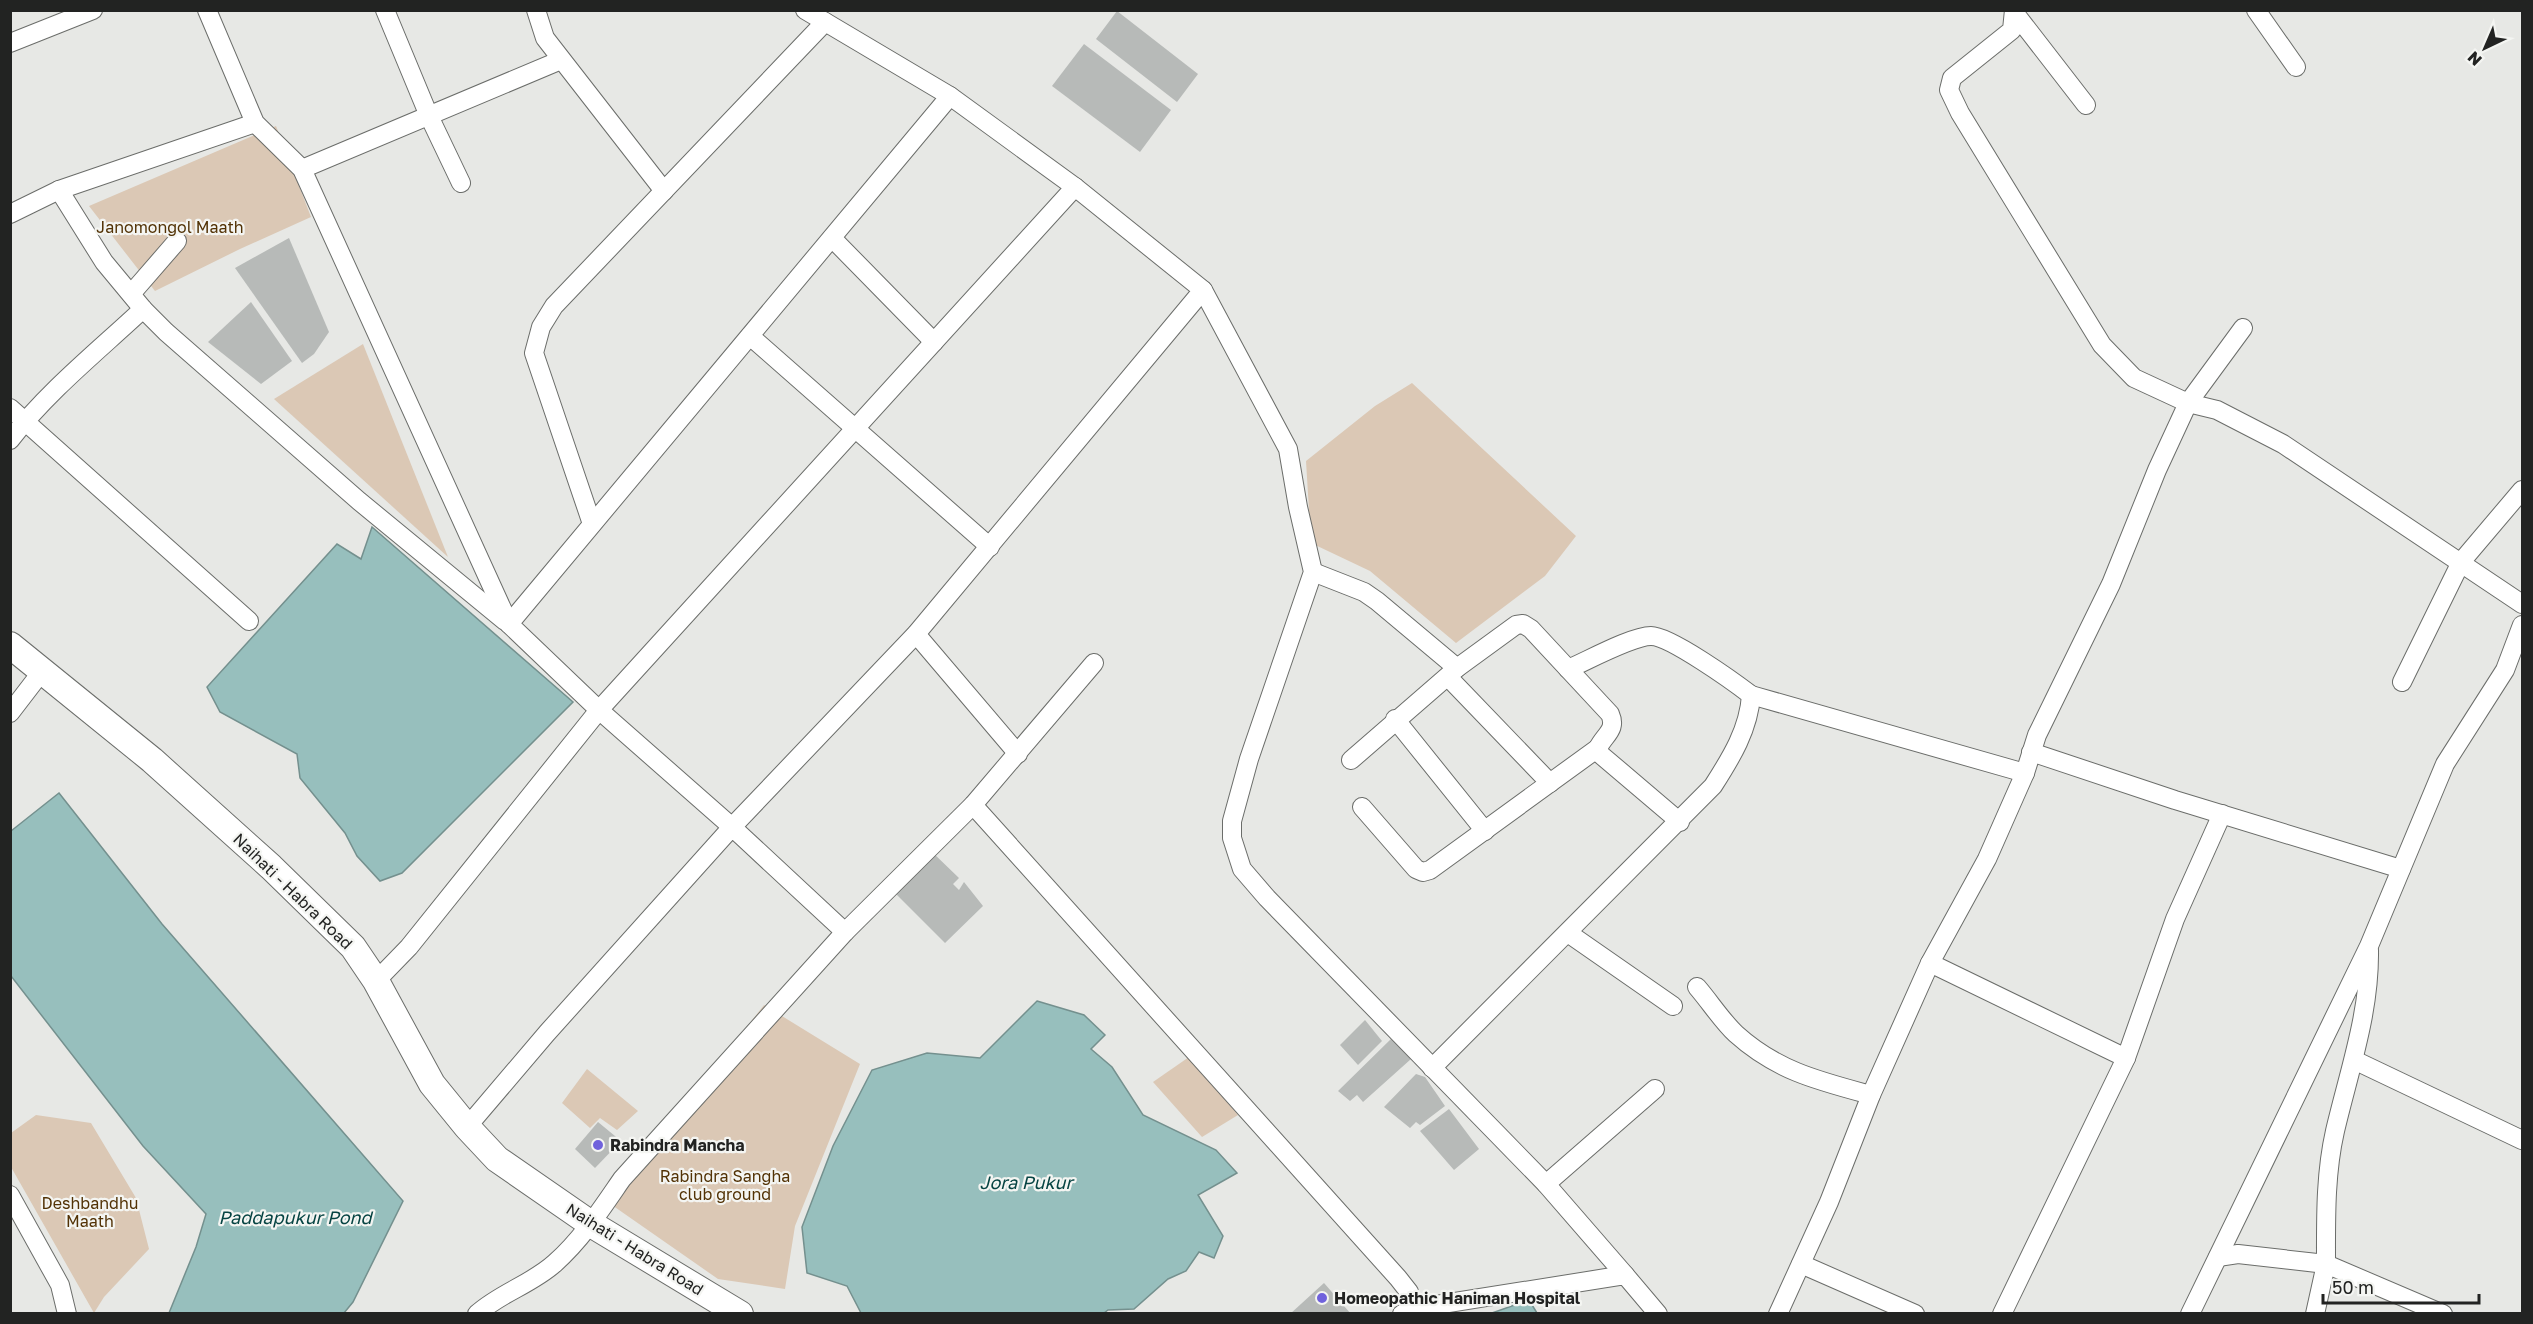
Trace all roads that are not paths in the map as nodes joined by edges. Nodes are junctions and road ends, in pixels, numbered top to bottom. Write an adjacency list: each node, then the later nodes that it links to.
1 (93, 10): 9 (street)
2 (207, 10): 15 (street)
3 (385, 10): 14 (street)
4 (536, 10): 10 (street)
5 (805, 10): 8 (street)
6 (2256, 10): 11 (street)
7 (2014, 11): 13 (street); 30 (street)
8 (825, 22): 12 (street); 20 (street)
9 (10, 43)
10 (561, 60): 14 (street); 20 (street)
11 (2296, 68)
12 (950, 96): 18 (street); 22 (street)
13 (2086, 105)
14 (429, 116): 16 (street); 17 (street)
15 (255, 123): 16 (street); 19 (street)
16 (302, 169): 42 (street)
17 (461, 183)
18 (1075, 187): 24 (street); 29 (street)
19 (59, 190): 21 (street); 25 (street)
20 (664, 191): 36 (street)
21 (10, 214)
22 (832, 238): 28 (street); 29 (street)
23 (177, 241): 25 (street)
24 (1203, 290): 37 (street); 39 (street)
25 (131, 294): 26 (street)
26 (144, 309): 32 (street); 42 (street)
27 (2243, 328): 30 (street)
28 (750, 336): 33 (street); 36 (street)
29 (934, 342): 33 (street)
30 (2188, 403): 38 (street); 56 (street)
31 (10, 408): 32 (street)
32 (25, 421): 34 (street); 41 (street)
33 (856, 428): 37 (street); 52 (street)
34 (10, 440)
35 (2523, 490): 38 (street)
36 (592, 524): 42 (street)
37 (990, 547): 44 (street)
38 (2461, 562): 40 (street); 50 (street)
39 (1313, 572): 49 (street); 77 (street)
40 (2523, 604)
41 (249, 621)
42 (508, 624): 52 (street)
43 (2523, 625): 67 (street)
44 (916, 634): 57 (street); 65 (street)
45 (10, 645): 48 (main road, Naihati - Habra Road)
46 (1094, 663): 57 (street)
47 (1568, 669): 49 (street); 51 (street); 55 (street)
48 (43, 670): 53 (street); 72 (main road, Naihati - Habra Road)
49 (1452, 673): 54 (street); 60 (street)
50 (2402, 682)
51 (1751, 695): 59 (street); 64 (street)
52 (599, 710): 65 (street); 72 (street)
53 (10, 712)
54 (1395, 719): 58 (street); 66 (street)
55 (1598, 748): 60 (street); 64 (street)
56 (2031, 752): 59 (street); 63 (street)
57 (1018, 754): 61 (street)
58 (1350, 760)
59 (2025, 773): 71 (street)
60 (1550, 783): 66 (street)
61 (973, 805): 68 (street); 89 (street)
62 (1362, 807): 66 (street)
63 (2222, 814): 67 (street); 75 (street)
64 (1680, 822): 69 (street)
65 (732, 827): 68 (street); 80 (street)
66 (1485, 831)
67 (2401, 869): 70 (street)
68 (844, 932): 84 (street)
69 (1568, 933): 74 (street); 77 (street)
70 (2369, 946): 76 (street); 85 (street)
71 (1930, 963): 75 (street); 79 (street)
72 (376, 981): 80 (main road, Naihati - Habra Road)
73 (1697, 987): 79 (street)
74 (1673, 1006)
75 (2126, 1058): 96 (street)
76 (2354, 1060): 81 (street); 87 (street)
77 (1432, 1068): 82 (street)
78 (1655, 1089): 82 (street)
79 (1870, 1095): 86 (street)
80 (467, 1127): 84 (main road, Naihati - Habra Road)
81 (2523, 1140)
82 (1546, 1184): 88 (street)
83 (10, 1195): 90 (street)
84 (591, 1224): 91 (street); 92 (main road, Naihati - Habra Road)
85 (2218, 1257): 87 (street); 97 (street)
86 (1801, 1264): 94 (street); 95 (street)
87 (2326, 1264): 98 (street); 99 (street)
88 (1625, 1275): 89 (street); 93 (street)
89 (1407, 1311)
90 (67, 1314)
91 (477, 1314)
92 (740, 1314)
93 (1658, 1314)
94 (1778, 1314)
95 (1915, 1314)
96 (2002, 1314)
97 (2190, 1314)
98 (2315, 1314)
99 (2443, 1314)

